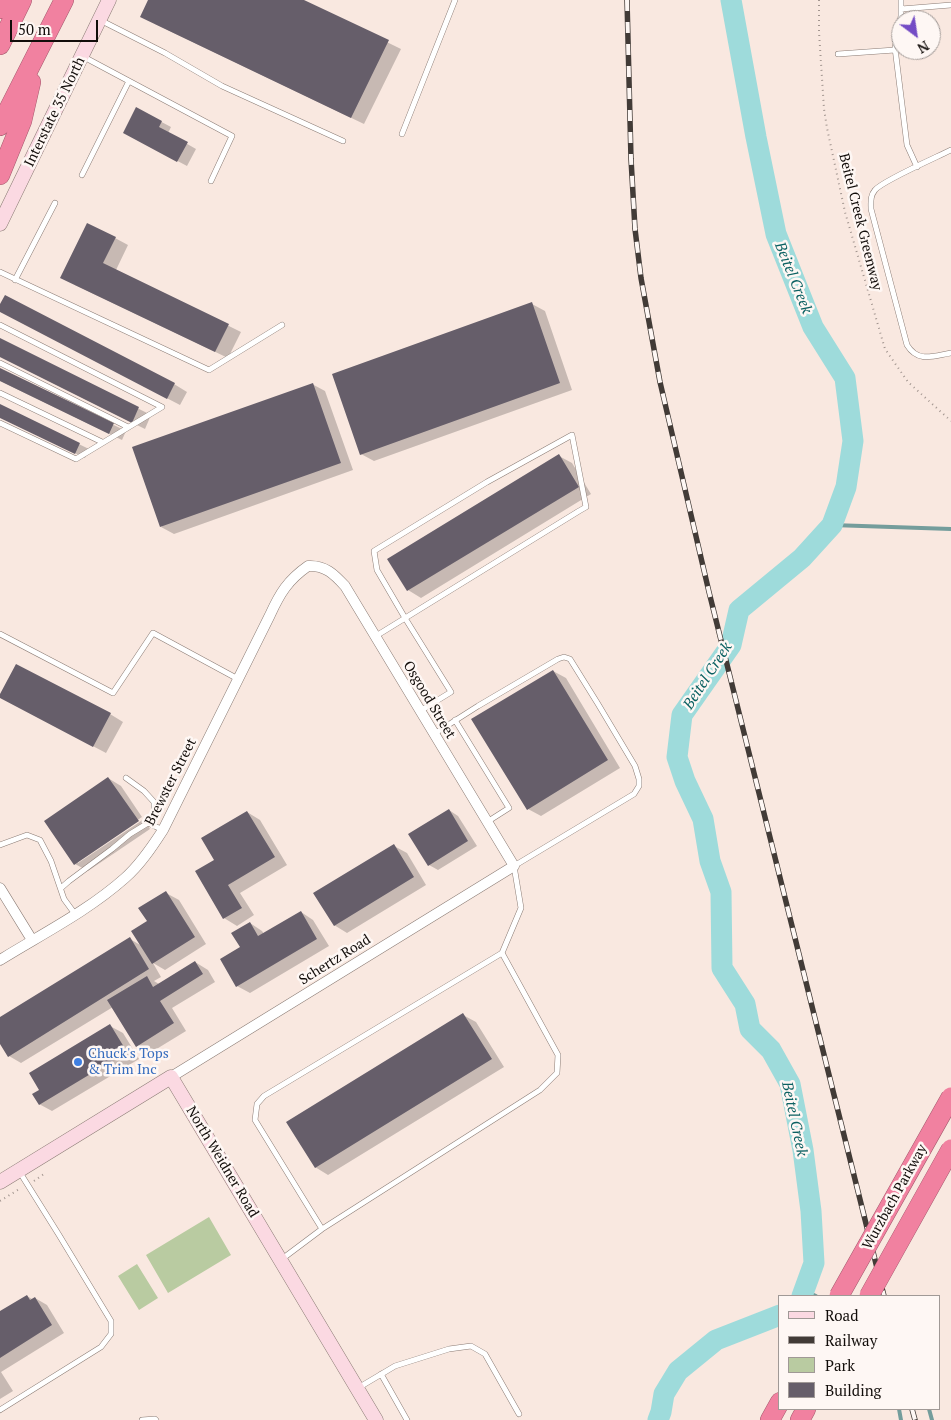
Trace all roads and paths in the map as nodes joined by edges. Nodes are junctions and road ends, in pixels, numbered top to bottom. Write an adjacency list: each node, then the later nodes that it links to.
1 (6, 0): 11 (highway)
2 (22, 0): 13 (highway)
3 (64, 0): 15 (highway)
4 (78, 0): 15 (highway)
5 (109, 0): 12 (street, Interstate 35 North)
6 (455, 0): 21 (lane)
7 (820, 0): 37 (path, Beitel Creek Greenway)
8 (901, 0): 10 (lane)
9 (951, 5): 10 (lane)
10 (901, 9)
11 (0, 10)
12 (99, 20): 17 (street, Interstate 35 North); 22 (lane)
13 (0, 45)
14 (891, 50): 16 (lane)
15 (39, 51): 20 (highway); 25 (highway)
16 (838, 54)
17 (82, 56): 19 (lane); 29 (street, Interstate 35 North)
18 (896, 60): 24 (lane)
19 (129, 81): 26 (lane); 27 (lane)
20 (0, 126)
21 (402, 134)
22 (343, 141)
23 (951, 150): 24 (lane)
24 (917, 167): 34 (lane)
25 (0, 175)
26 (82, 175)
27 (211, 181)
28 (55, 203): 31 (lane)
29 (0, 224)
30 (0, 272): 31 (lane)
31 (15, 280): 33 (lane)
32 (0, 325): 39 (lane)
33 (282, 325)
34 (951, 353)
35 (0, 363): 39 (lane)
36 (0, 393): 40 (lane)
37 (951, 421)
38 (0, 423): 40 (lane)
39 (128, 427): 40 (lane)
40 (102, 442)
41 (308, 566): 44 (street, Osgood Street); 45 (street, Brewster Street)
42 (405, 618): 42 (lane); 44 (lane); 46 (lane)
43 (0, 634): 45 (lane)
44 (375, 636): 46 (street, Osgood Street)
45 (238, 679): 52 (street, Brewster Street)
46 (420, 711): 48 (street, Osgood Street)
47 (456, 720): 48 (lane); 50 (lane); 54 (lane)
48 (434, 734): 50 (street, Osgood Street)
49 (126, 778): 51 (lane)
50 (487, 822): 54 (street, Osgood Street)
51 (148, 823): 52 (lane); 56 (lane)
52 (163, 830): 57 (street, Brewster Street)
53 (0, 846): 56 (lane)
54 (514, 866): 59 (lane); 61 (street, Schertz Road)
55 (0, 888): 58 (street)
56 (61, 888): 57 (lane)
57 (75, 914): 58 (street, Brewster Street)
58 (32, 940): 60 (street, Brewster Street)
59 (502, 953): 68 (lane); 68 (lane)
60 (0, 960)
61 (171, 1077): 64 (street); 69 (street, North Weidner Road)
62 (951, 1097): 70 (highway, Wurzbach Parkway, bridge)
63 (951, 1149): 71 (highway, Wurzbach Parkway, bridge)
64 (19, 1171): 65 (street); 75 (lane)
65 (0, 1182)
66 (16, 1192): 67 (path)
67 (0, 1202)
68 (322, 1229): 69 (lane)
69 (281, 1260): 73 (street, North Weidner Road)
70 (840, 1295)
71 (870, 1295)
72 (381, 1374): 73 (lane); 76 (lane); 80 (lane)
73 (357, 1388): 79 (street, North Weidner Road)
74 (778, 1406): 81 (highway)
75 (0, 1410)
76 (520, 1414)
77 (142, 1420): 78 (lane)
78 (156, 1420)
79 (376, 1420)
80 (407, 1420)
81 (770, 1420)

